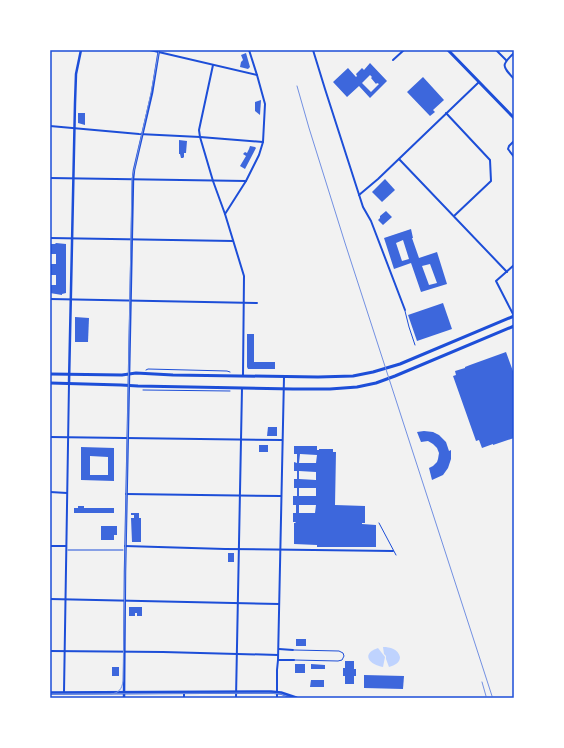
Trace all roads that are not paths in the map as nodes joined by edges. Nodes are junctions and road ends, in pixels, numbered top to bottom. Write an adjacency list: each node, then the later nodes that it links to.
1 (81, 50): 19 (street)
2 (150, 50): 8 (street)
3 (249, 50): 13 (street)
4 (313, 50): 31 (street)
5 (404, 50): 10 (street)
6 (448, 50): 15 (main road)
7 (496, 50): 11 (street)
8 (159, 51): 12 (street); 20 (street)
9 (514, 53): 11 (street)
10 (393, 60)
11 (506, 60): 14 (street)
12 (214, 65): 13 (street); 21 (street)
13 (257, 75): 23 (street)
14 (514, 79)
15 (479, 82): 16 (street); 17 (main road)
16 (446, 113): 25 (street); 33 (street)
17 (514, 118)
18 (50, 126): 19 (street)
19 (74, 128): 20 (street); 27 (street)
20 (142, 134): 21 (street); 28 (street)
21 (200, 137): 23 (street); 29 (street)
22 (514, 141): 24 (street)
23 (264, 142): 30 (street)
24 (514, 157)
25 (399, 158): 31 (street); 33 (street)
26 (50, 178): 27 (street)
27 (73, 179): 28 (street); 35 (street)
28 (133, 179): 29 (street); 36 (street)
29 (213, 181): 30 (street); 32 (street)
30 (246, 181): 32 (street)
31 (359, 195): 45 (street)
32 (225, 214): 37 (street)
33 (454, 216): 39 (street)
34 (50, 238): 35 (street)
35 (72, 238): 36 (street); 41 (street)
36 (131, 240): 37 (street); 42 (street)
37 (233, 241): 43 (street)
38 (514, 265): 39 (street)
39 (507, 272): 46 (street)
40 (50, 299): 41 (street)
41 (71, 299): 42 (street); 51 (street)
42 (130, 300): 43 (street); 50 (street)
43 (244, 302): 44 (street); 52 (street)
44 (257, 303)
45 (405, 310): 48 (lane)
46 (514, 316): 53 (main road)
47 (514, 326): 58 (main road)
48 (415, 345)
49 (50, 374): 51 (main road)
50 (129, 374): 51 (main road); 52 (main road); 56 (street)
51 (69, 375): 55 (street)
52 (242, 376): 53 (main road)
53 (284, 377): 58 (street)
54 (50, 383): 55 (main road)
55 (69, 384): 56 (main road); 60 (street)
56 (129, 385): 57 (main road); 61 (street)
57 (242, 388): 58 (main road); 62 (street)
58 (283, 389): 63 (street)
59 (50, 437): 60 (street)
60 (68, 438): 61 (street); 65 (street)
61 (127, 438): 62 (street); 66 (street)
62 (241, 439): 63 (street); 67 (street)
63 (282, 440): 68 (street)
64 (50, 492): 65 (street)
65 (67, 493): 71 (street)
66 (126, 494): 67 (street); 72 (street)
67 (240, 495): 68 (street); 73 (street)
68 (281, 496): 74 (street)
69 (379, 523): 75 (lane)
70 (50, 546): 71 (street)
71 (66, 546): 78 (street)
72 (125, 546): 73 (street); 79 (street)
73 (239, 549): 74 (street); 80 (street)
74 (280, 549): 75 (street); 81 (street)
75 (393, 551): 76 (lane)
76 (396, 555)
77 (50, 599): 78 (street)
78 (65, 600): 79 (street); 85 (street)
79 (125, 601): 80 (street); 86 (street)
80 (238, 603): 81 (street); 87 (street)
81 (279, 604): 82 (street)
82 (278, 649): 83 (street); 88 (street)
83 (293, 650): 90 (lane)
84 (50, 651): 85 (street)
85 (64, 651): 86 (street); 96 (street)
86 (124, 652): 87 (street); 91 (street)
87 (237, 654): 88 (street); 93 (street)
88 (278, 655): 89 (street)
89 (278, 660): 90 (street); 94 (street)
90 (294, 660)
91 (124, 692): 92 (main road); 96 (main road); 97 (street)
92 (184, 692): 93 (main road); 98 (street)
93 (236, 692): 94 (main road); 99 (street)
94 (277, 692): 100 (street); 101 (main road)
95 (50, 693): 96 (main road)
96 (64, 693)
97 (124, 698)
98 (184, 698)
99 (236, 698)
100 (277, 698)
101 (296, 698)

